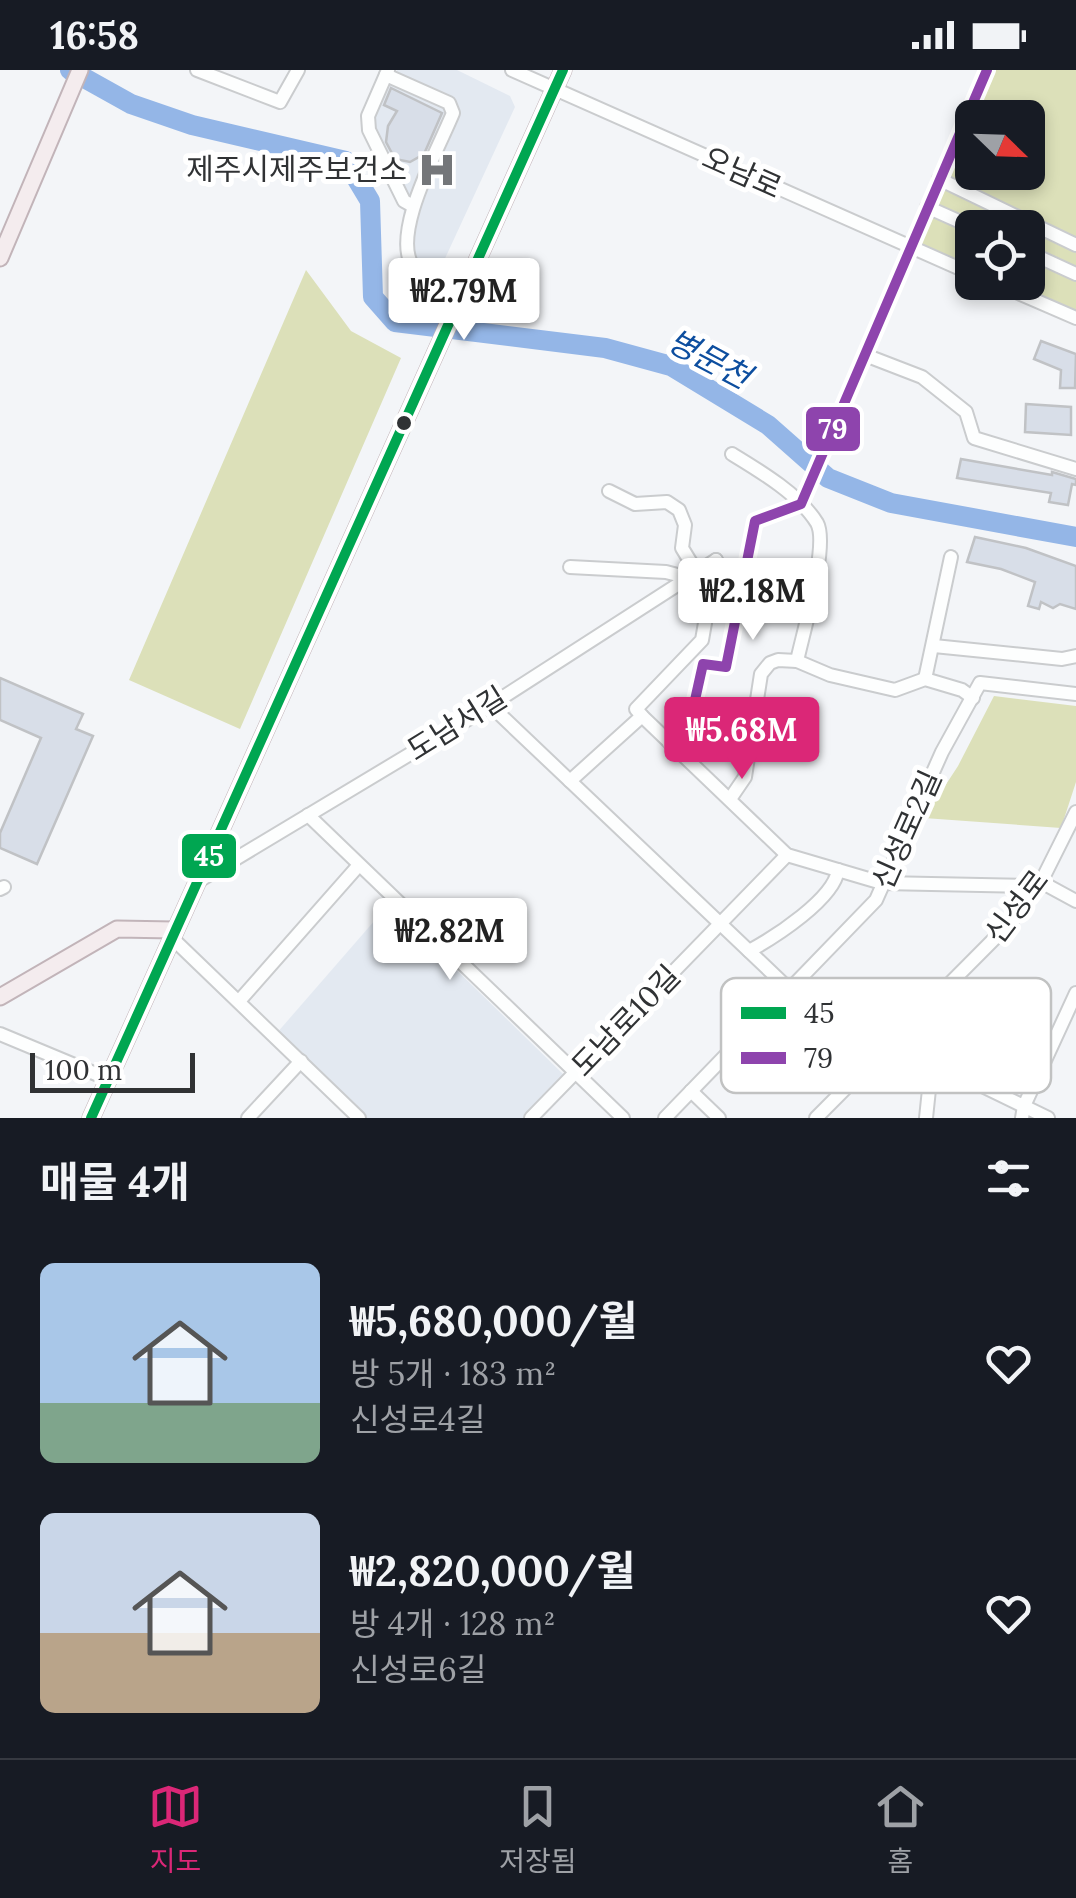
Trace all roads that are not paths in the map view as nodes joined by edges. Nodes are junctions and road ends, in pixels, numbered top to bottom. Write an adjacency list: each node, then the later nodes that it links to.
1 (80, 70): 17 (main road)
2 (197, 70): 9 (street)
3 (242, 70): 9 (street)
4 (298, 70): 9 (street)
5 (512, 70): 10 (street, 오남로)
6 (562, 70): 10 (main road)
7 (986, 70): 11 (street)
8 (387, 72): 12 (street); 12 (street)
9 (236, 86)
10 (554, 91): 16 (street, 오남로); 22 (main road)
11 (938, 179): 13 (street); 15 (street)
12 (413, 206): 22 (street)
13 (928, 207): 14 (street); 16 (street)
14 (955, 219)
15 (1076, 246)
16 (910, 248): 19 (street, 오남로); 24 (street)
17 (0, 258)
18 (1045, 260): 20 (street)
19 (955, 267)
20 (1076, 274)
21 (1034, 300): 23 (street)
22 (458, 303): 48 (main road)
23 (1076, 318)
24 (864, 355): 26 (street); 28 (street)
25 (732, 454): 28 (street)
26 (1076, 468)
27 (608, 491): 31 (street)
28 (801, 504): 34 (street); 40 (street)
29 (951, 557): 32 (street)
30 (570, 567): 31 (street)
31 (690, 574): 38 (street, 도남서길); 39 (street, 도남서길)
32 (934, 646): 33 (street); 35 (street)
33 (1076, 656)
34 (797, 661): 35 (street); 42 (street)
35 (925, 680): 37 (street)
36 (1076, 694): 37 (street)
37 (972, 698): 49 (street, 신성로2길)
38 (490, 705): 41 (street); 44 (street, 도남서길)
39 (642, 716): 40 (street); 41 (street)
40 (672, 744): 42 (street)
41 (570, 781): 52 (street)
42 (730, 799): 45 (street)
43 (1076, 812): 50 (street, 신성로)
44 (308, 815): 46 (street); 48 (street, 도남서길)
45 (787, 855): 47 (street); 52 (street, 도남로10길)
46 (358, 865): 60 (street); 66 (street)
47 (838, 870): 49 (street); 54 (street)
48 (195, 883): 53 (main road)
49 (882, 883): 50 (street); 56 (street, 신성로2길)
50 (1038, 884): 51 (street); 57 (street, 신성로)
51 (1076, 901)
52 (720, 924): 54 (street); 66 (street, 도남로10길)
53 (173, 933): 59 (main road); 60 (street); 67 (main road)
54 (749, 950): 55 (street)
55 (778, 978)
56 (802, 978)
57 (956, 978)
58 (1076, 993): 61 (street)
59 (0, 997)
60 (240, 1000): 65 (street)
61 (1071, 1016): 63 (street)
62 (0, 1034): 67 (street)
63 (1051, 1056)
64 (721, 1060): 68 (street, 신성로2길)
65 (300, 1061): 74 (street); 75 (street)
66 (575, 1073): 76 (street, 도남로10길); 77 (street)
67 (108, 1079): 73 (main road)
68 (690, 1091): 78 (street, 신성로2길); 79 (street)
69 (841, 1093): 80 (street, 신성로)
70 (929, 1093): 81 (street)
71 (989, 1093): 72 (street)
72 (1023, 1112): 82 (street)
73 (91, 1118)
74 (248, 1118)
75 (359, 1118)
76 (531, 1118)
77 (623, 1118)
78 (665, 1118)
79 (718, 1118)
80 (816, 1118)
81 (926, 1118)
82 (1048, 1118)

